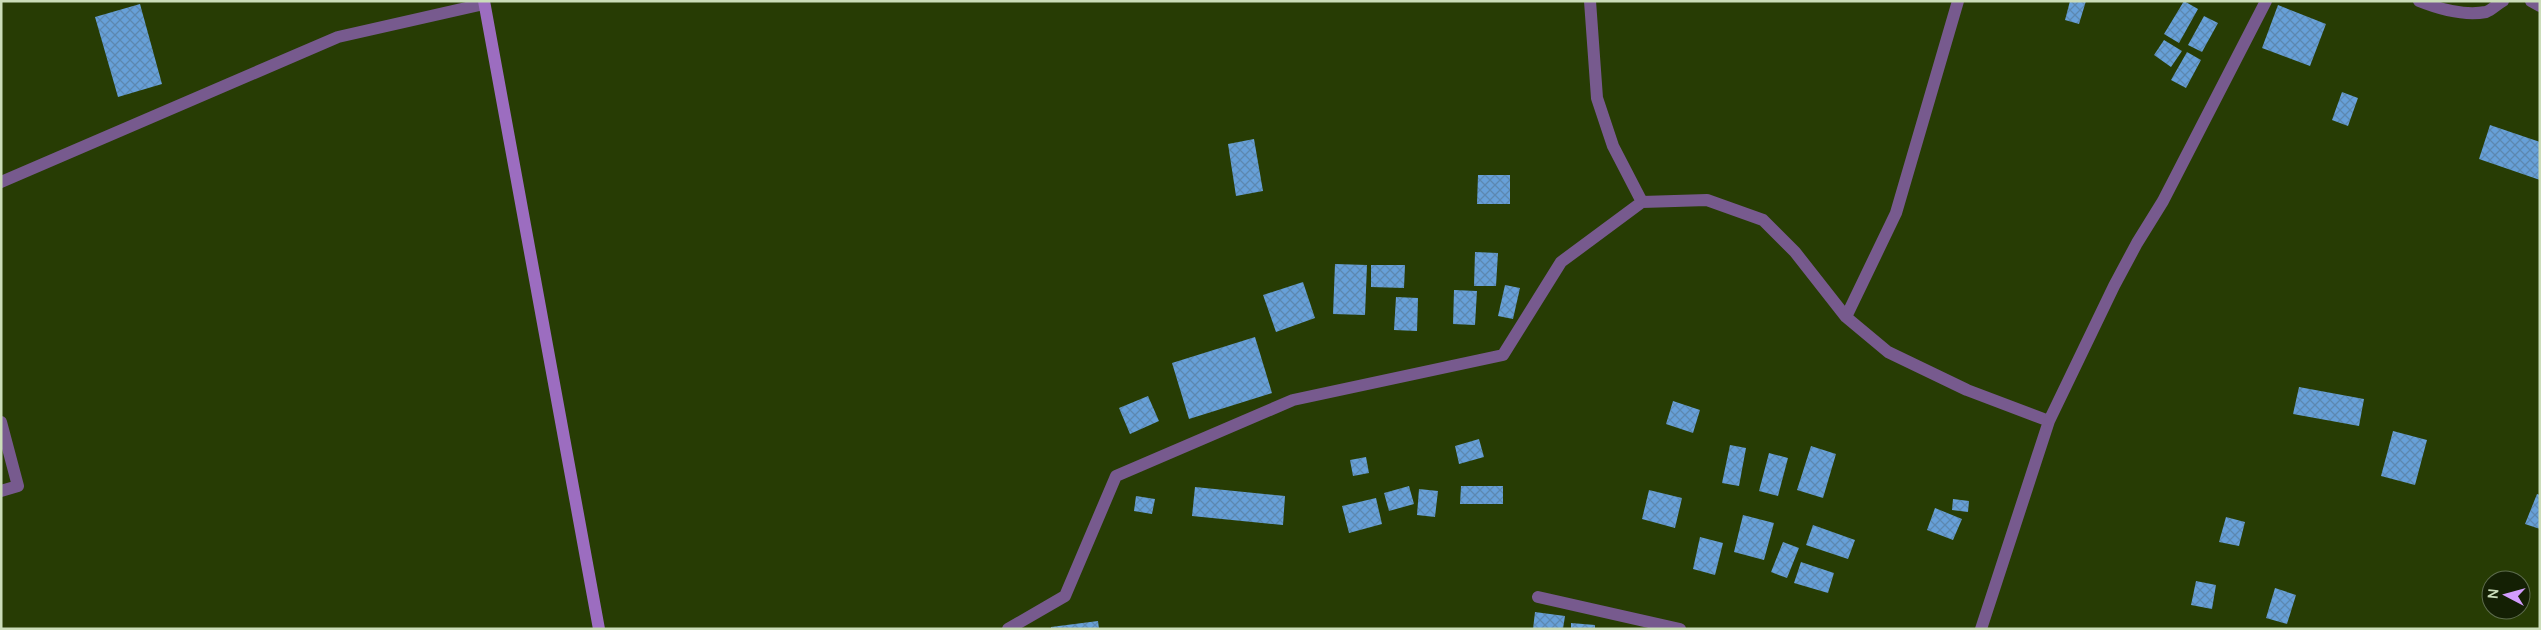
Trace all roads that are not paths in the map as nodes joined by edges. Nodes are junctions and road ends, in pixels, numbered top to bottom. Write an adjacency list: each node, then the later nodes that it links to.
1 (1590, 1): 10 (street)
2 (1958, 1): 11 (street)
3 (2266, 1): 13 (street)
4 (2419, 1): 5 (street)
5 (2503, 1)
6 (2531, 1): 8 (street)
7 (484, 3): 9 (street); 16 (street)
8 (2540, 6)
9 (1, 182)
10 (1642, 202): 11 (street); 17 (street)
11 (1846, 316): 13 (street)
12 (1, 422): 14 (street)
13 (2049, 422): 19 (street)
14 (1, 491)
15 (1538, 597): 18 (street)
16 (600, 629)
17 (1008, 629)
18 (1680, 629)
19 (1982, 629)

